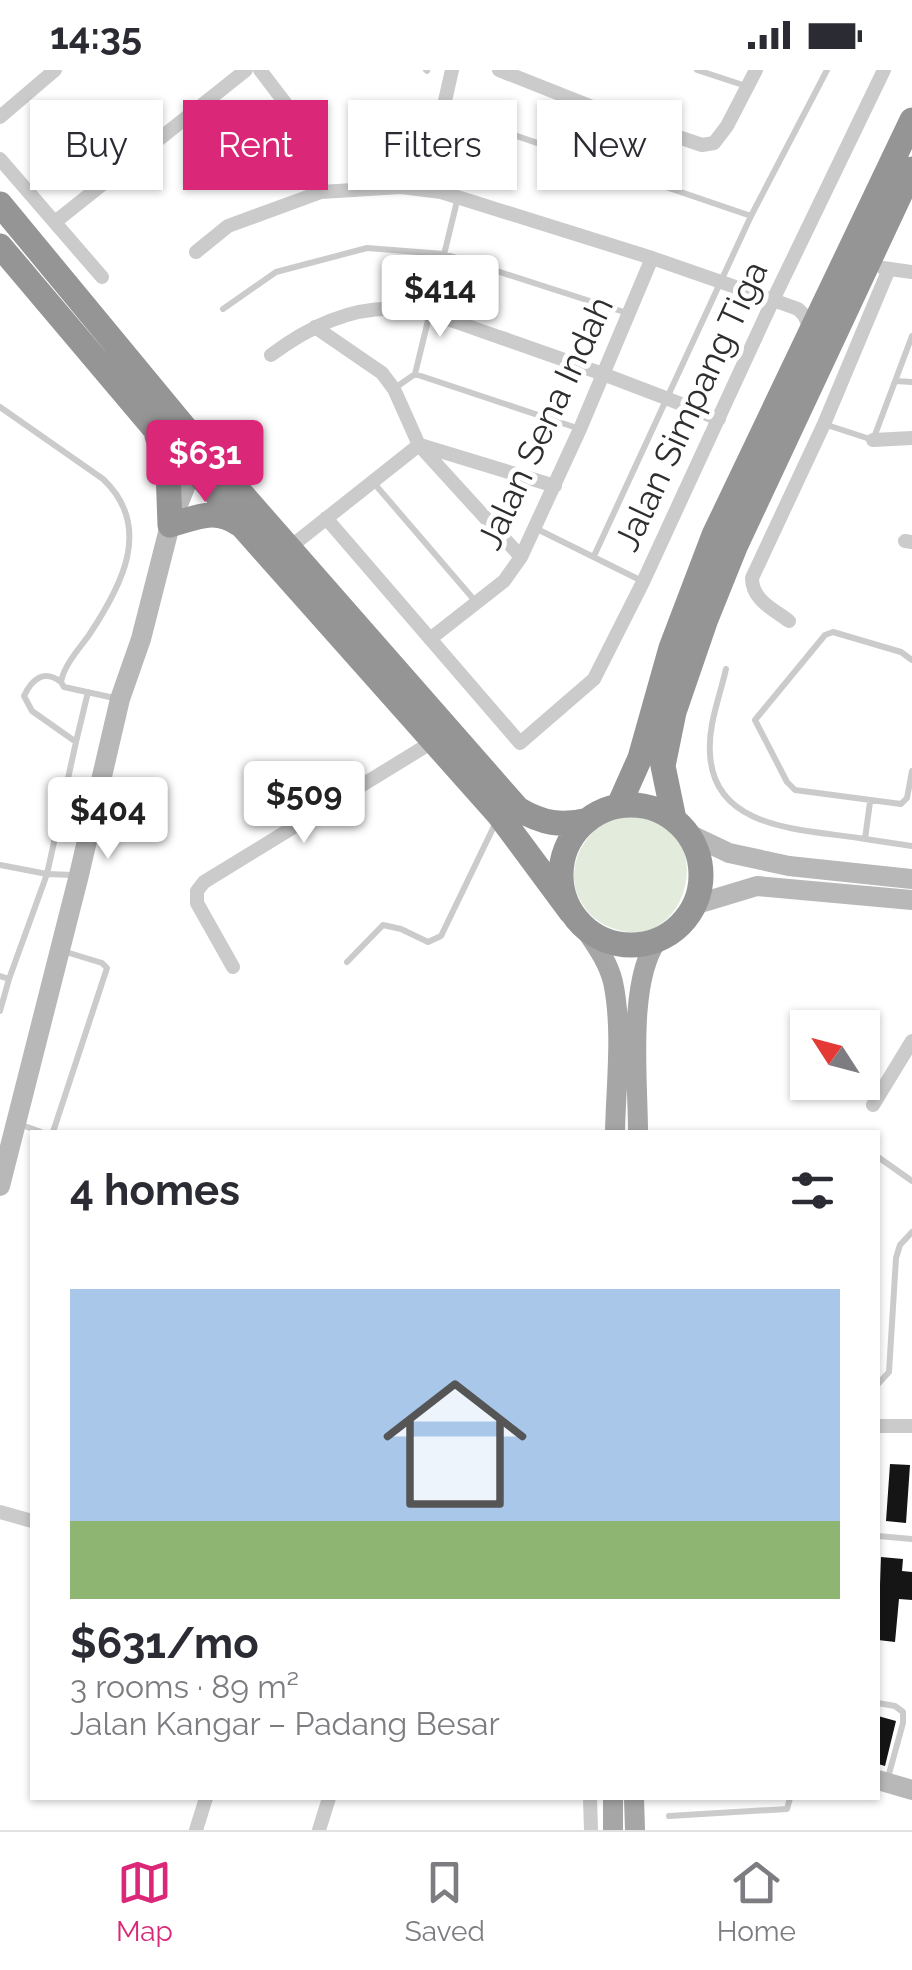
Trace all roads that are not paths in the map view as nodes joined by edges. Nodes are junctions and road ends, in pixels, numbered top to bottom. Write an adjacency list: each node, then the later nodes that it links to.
1 (55, 70): 12 (street)
2 (246, 70): 22 (street)
3 (260, 70): 17 (street)
4 (452, 70): 11 (street)
5 (499, 70): 10 (street)
6 (697, 70): 10 (lane)
7 (756, 70): 10 (street)
8 (826, 70): 21 (lane)
9 (884, 70): 33 (street, Jalan Simpang Tiga)
10 (748, 86)
11 (444, 100)
12 (0, 116)
13 (912, 120): 29 (highway)
14 (517, 136): 21 (lane)
15 (0, 159): 22 (street)
16 (912, 169): 29 (highway)
17 (321, 192): 18 (street); 24 (street)
18 (441, 192): 19 (street)
19 (458, 196): 25 (lane); 26 (street)
20 (0, 204): 28 (highway)
21 (751, 216): 32 (lane)
22 (56, 222): 23 (street)
23 (74, 244): 28 (street); 31 (street)
24 (196, 252)
25 (444, 254): 34 (lane); 35 (lane); 36 (lane)
26 (652, 258): 32 (street); 36 (street, Jalan Sena Indah)
27 (7, 262): 50 (highway)
28 (48, 264): 51 (highway)
29 (867, 264): 30 (street); 38 (highway); 49 (street); 56 (highway)
30 (912, 272)
31 (102, 277)
32 (722, 282): 33 (street); 46 (lane)
33 (773, 300): 38 (street); 48 (street, Jalan Simpang Tiga)
34 (223, 309)
35 (428, 313): 37 (street); 41 (street); 42 (lane)
36 (628, 314): 41 (street, Jalan Sena Indah)
37 (316, 327): 40 (street); 45 (street)
38 (811, 330): 82 (highway)
39 (912, 336): 43 (lane)
40 (271, 355)
41 (605, 372): 46 (street); 52 (street, Jalan Sena Indah)
42 (415, 374): 45 (lane); 52 (lane)
43 (896, 381): 44 (lane); 54 (lane)
44 (912, 382)
45 (394, 389): 55 (street)
46 (667, 398): 48 (street); 67 (lane)
47 (0, 407): 75 (lane)
48 (719, 419): 69 (street, Jalan Simpang Tiga)
49 (824, 424): 54 (lane); 58 (street)
50 (153, 427): 57 (highway); 63 (highway)
51 (185, 428): 57 (highway); 59 (highway)
52 (580, 429): 61 (street, Jalan Sena Indah)
53 (912, 438): 54 (street)
54 (873, 440)
55 (419, 445): 60 (street); 61 (street); 68 (street)
56 (775, 461): 58 (street); 85 (highway)
57 (193, 467): 59 (highway); 63 (street); 64 (highway)
58 (801, 473): 71 (street)
59 (230, 480): 66 (highway)
60 (372, 481): 62 (street); 70 (lane)
61 (555, 486): 65 (street, Jalan Sena Indah)
62 (326, 518): 66 (street); 72 (street)
63 (170, 525): 64 (highway); 77 (street)
64 (243, 527): 78 (highway)
65 (536, 528): 67 (lane); 68 (street, Jalan Sena Indah)
66 (289, 548): 84 (highway)
67 (594, 556): 69 (lane)
68 (520, 557): 70 (street, Jalan Sena Indah)
69 (643, 582): 72 (street, Jalan Simpang Tiga)
70 (477, 604): 72 (street, Jalan Sena Indah)
71 (789, 621)
72 (430, 639)
73 (912, 660): 81 (lane)
74 (726, 669): 86 (lane)
75 (60, 682): 76 (lane); 79 (lane)
76 (88, 692): 77 (lane); 79 (lane)
77 (120, 699): 90 (street)
78 (434, 741): 83 (highway); 98 (street)
79 (76, 742): 89 (lane)
80 (912, 771): 81 (lane)
81 (870, 802): 86 (lane)
82 (619, 805): 84 (highway); 85 (highway)
83 (499, 814): 94 (highway); 97 (lane)
84 (588, 820): 94 (highway)
85 (682, 826): 91 (street); 93 (highway)
86 (865, 839): 87 (lane)
87 (912, 846)
88 (0, 865): 89 (lane)
89 (48, 874): 90 (lane); 99 (lane)
90 (80, 875): 96 (street)
91 (912, 879)
92 (912, 900): 93 (street)
93 (694, 904): 95 (highway)
94 (577, 919): 95 (highway); 106 (main road)
95 (658, 940): 107 (main road)
96 (60, 950): 103 (street); 105 (lane)
97 (346, 962)
98 (233, 967)
99 (4, 977): 100 (lane)
100 (0, 1011)
101 (912, 1041): 102 (street)
102 (873, 1105)
103 (16, 1123): 104 (lane); 110 (street)
104 (35, 1130)
105 (53, 1130)
106 (615, 1130)
107 (638, 1130)
108 (880, 1157): 109 (lane)
109 (912, 1181)
110 (0, 1186)
111 (912, 1232): 112 (lane)
112 (880, 1382)
113 (912, 1426): 114 (street)
114 (880, 1429)
115 (0, 1512): 116 (street)
116 (30, 1521)
117 (880, 1536): 118 (lane)
118 (912, 1539)
119 (880, 1703): 120 (lane)
120 (882, 1781): 121 (street)
121 (912, 1790)
122 (205, 1800): 129 (street)
123 (328, 1800): 130 (street)
124 (590, 1800): 131 (street)
125 (613, 1800): 132 (main road)
126 (634, 1800): 133 (main road)
127 (789, 1800): 128 (lane)
128 (669, 1816)
129 (196, 1830)
130 (319, 1830)
131 (591, 1830)
132 (613, 1830)
133 (635, 1830)

